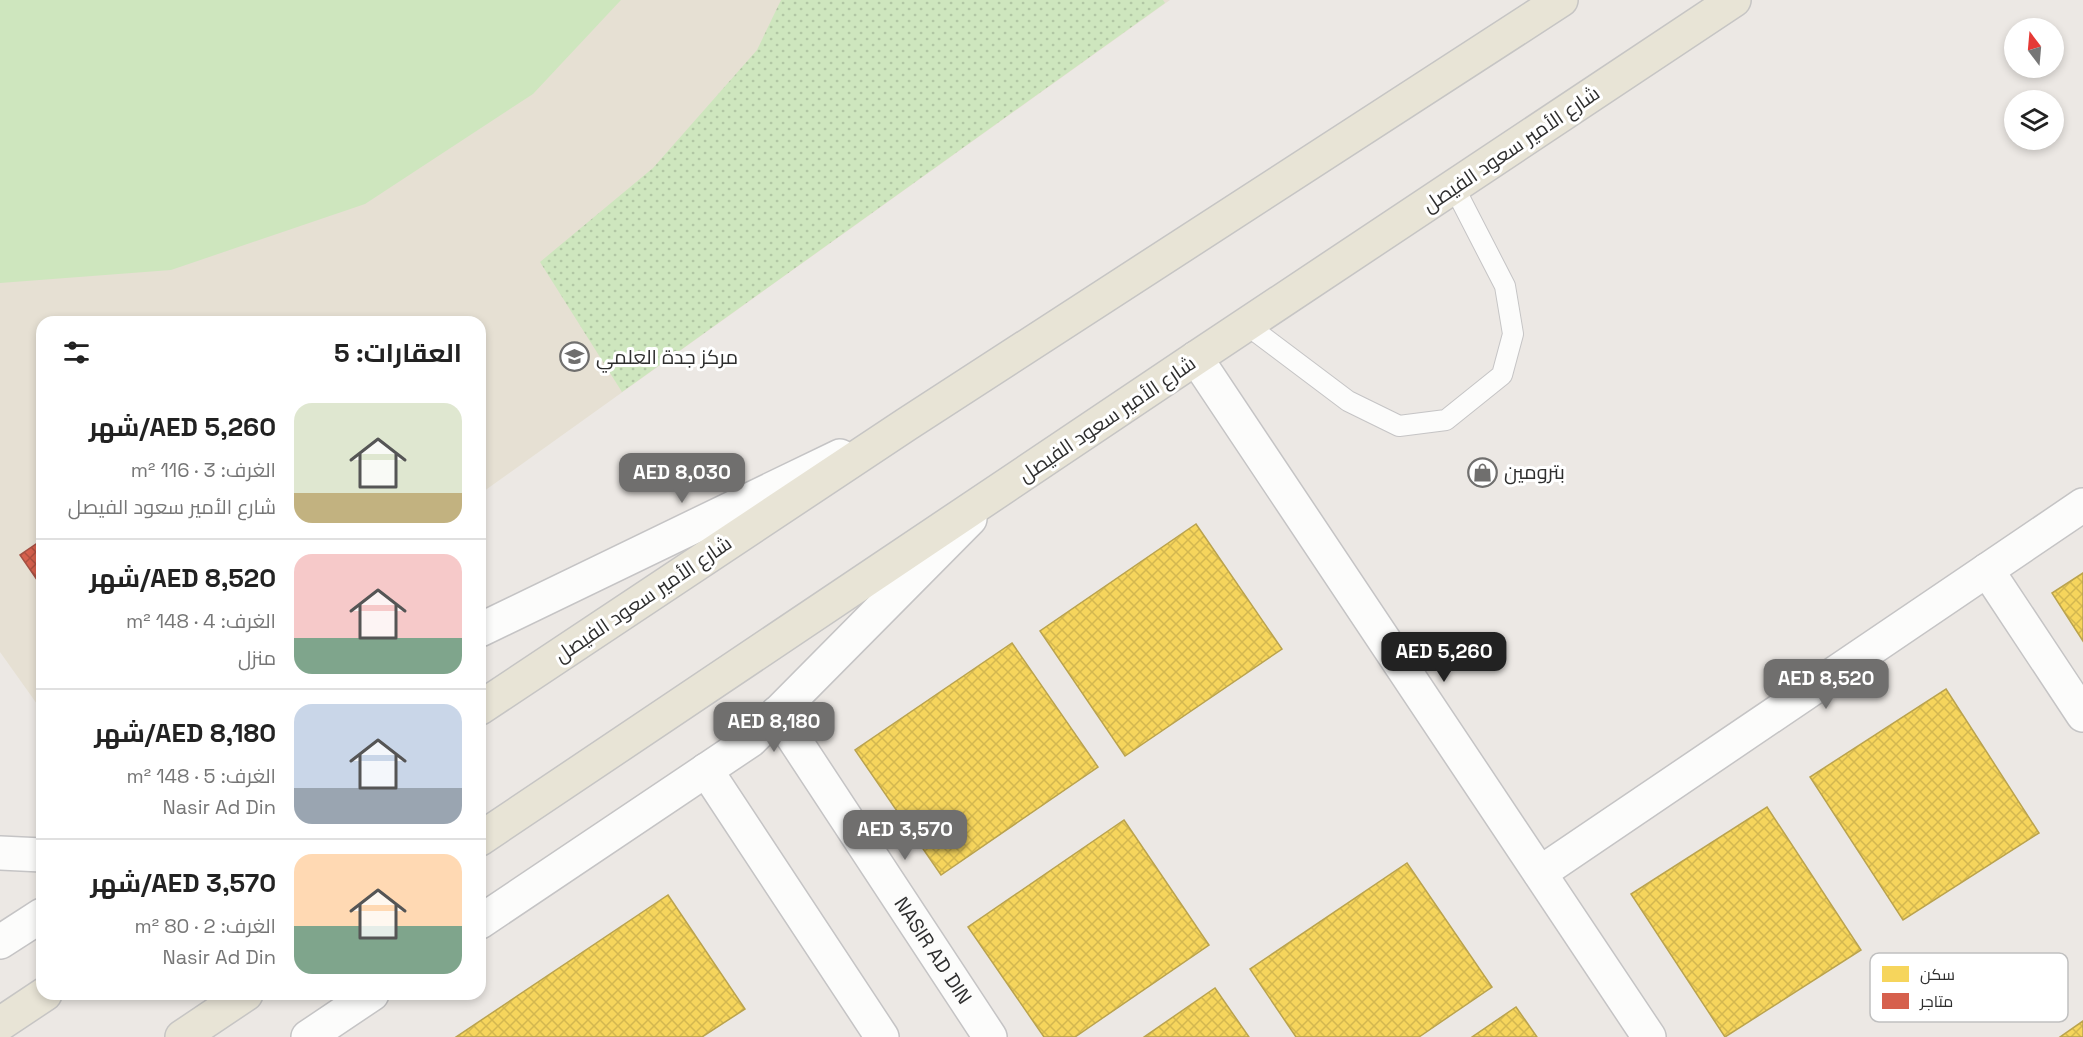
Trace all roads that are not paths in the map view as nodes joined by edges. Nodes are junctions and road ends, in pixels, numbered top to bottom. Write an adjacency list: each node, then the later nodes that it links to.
1 (1561, 0): 6 (main road, شارع الأمير سعود الفيصل)
2 (1734, 0): 3 (main road, شارع الأمير سعود الفيصل)
3 (1454, 187): 4 (main road, شارع الأمير سعود الفيصل); 4 (lane)
4 (1248, 325): 5 (main road, شارع الأمير سعود الفيصل)
5 (1196, 358): 7 (main road, شارع الأمير سعود الفيصل); 18 (street)
6 (907, 424): 10 (street); 11 (main road, شارع الأمير سعود الفيصل)
7 (993, 495): 12 (street); 15 (main road, شارع الأمير سعود الفيصل)
8 (2083, 505): 9 (street)
9 (1987, 570): 13 (street); 18 (street)
10 (486, 627)
11 (486, 704)
12 (777, 713): 14 (street); 29 (street, NASIR AD DIN)
13 (2083, 715)
14 (706, 770): 19 (street); 28 (street)
15 (486, 835)
16 (0, 853): 17 (street)
17 (36, 855)
18 (1540, 873): 30 (street)
19 (486, 918)
20 (36, 919): 21 (street)
21 (0, 942)
22 (36, 1000): 25 (main road)
23 (237, 1000): 26 (main road)
24 (363, 1000): 27 (street)
25 (0, 1024)
26 (182, 1037)
27 (308, 1037)
28 (882, 1037)
29 (990, 1037)
30 (1649, 1037)

